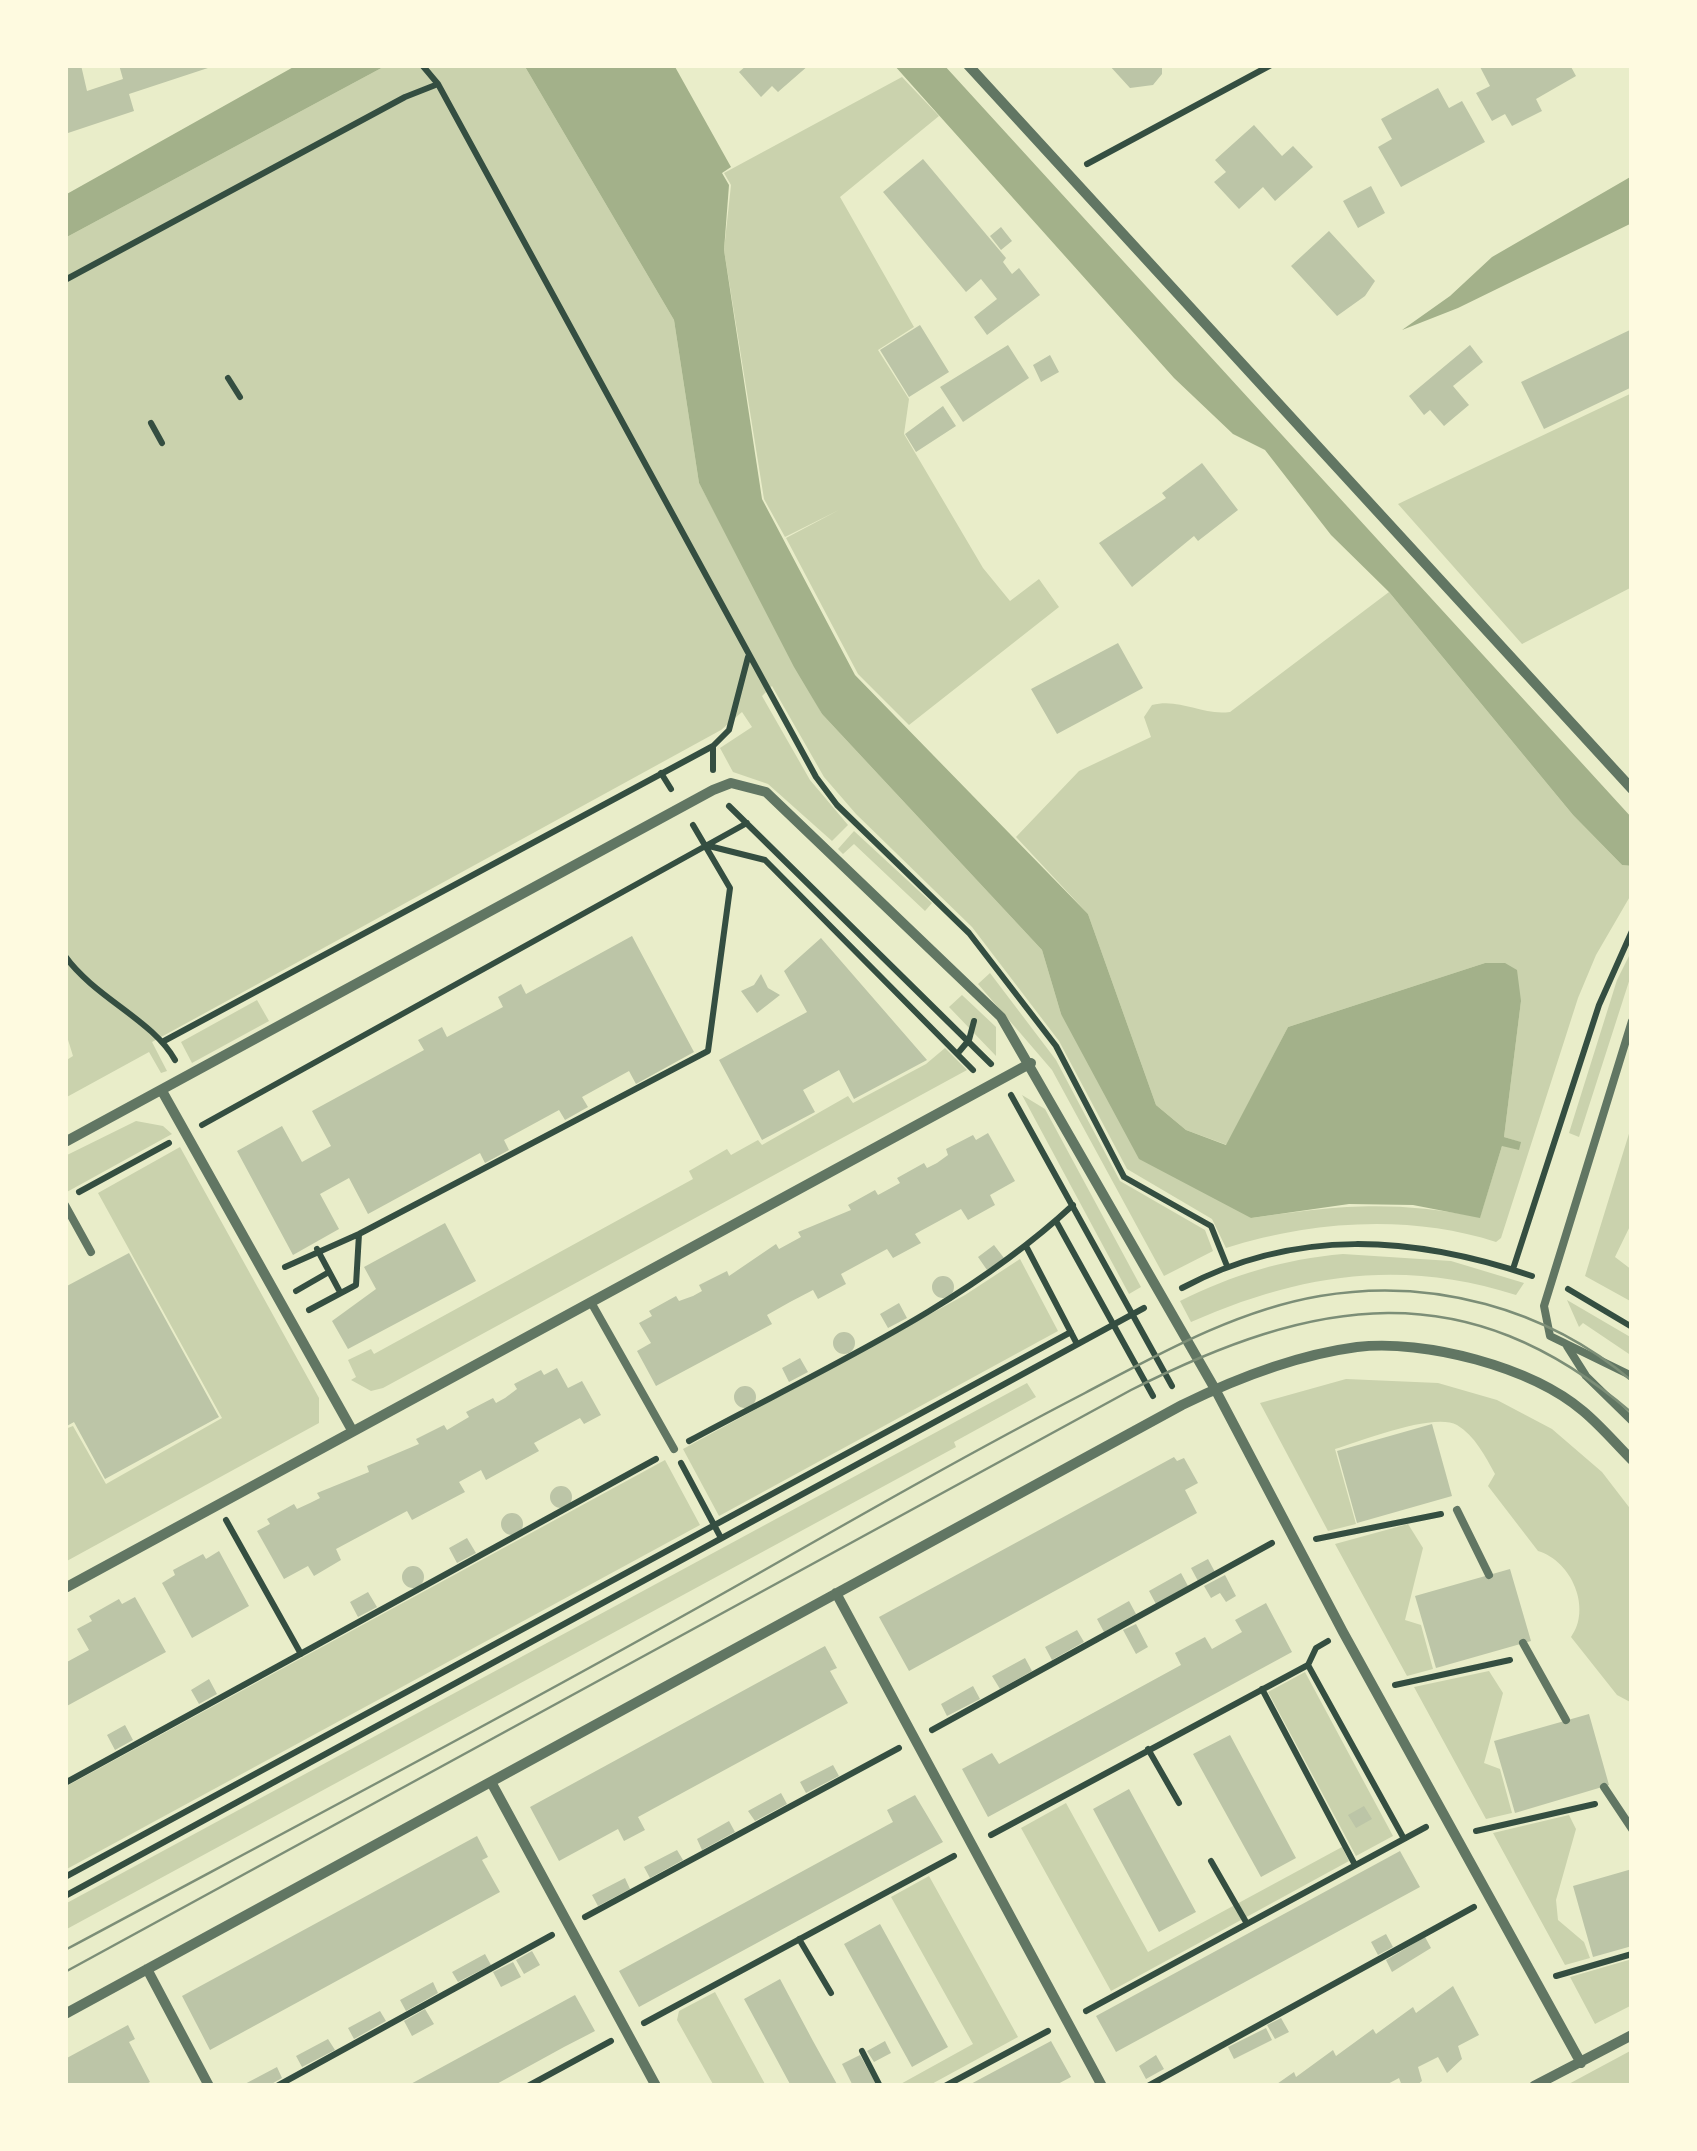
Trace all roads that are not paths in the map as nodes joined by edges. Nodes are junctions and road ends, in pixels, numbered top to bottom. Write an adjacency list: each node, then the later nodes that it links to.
1 (968, 65): 2 (street)
2 (1632, 789)
3 (1632, 1021): 10 (lane)
4 (1031, 1063): 5 (street); 9 (street); 12 (street)
5 (162, 1092): 6 (street); 14 (street)
6 (65, 1142)
7 (65, 1203): 8 (lane)
8 (91, 1252)
9 (592, 1304): 14 (street); 15 (lane)
10 (1566, 1346): 11 (lane); 13 (lane)
11 (1632, 1376)
12 (1215, 1388): 16 (street); 20 (street); 29 (street)
13 (1632, 1421)
14 (352, 1430): 19 (street)
15 (674, 1449)
16 (1632, 1460)
17 (1458, 1510): 18 (lane)
18 (1489, 1575)
19 (65, 1588)
20 (836, 1593): 23 (street); 32 (street)
21 (1523, 1643): 22 (lane)
22 (1566, 1720)
23 (491, 1782): 26 (street); 31 (street)
24 (1604, 1787): 25 (lane)
25 (1632, 1829)
26 (146, 1969): 27 (street); 30 (street)
27 (65, 2014)
28 (1632, 2035): 29 (street)
29 (1582, 2063): 33 (street)
30 (208, 2086)
31 (656, 2086)
32 (1102, 2086)
33 (1534, 2086)

